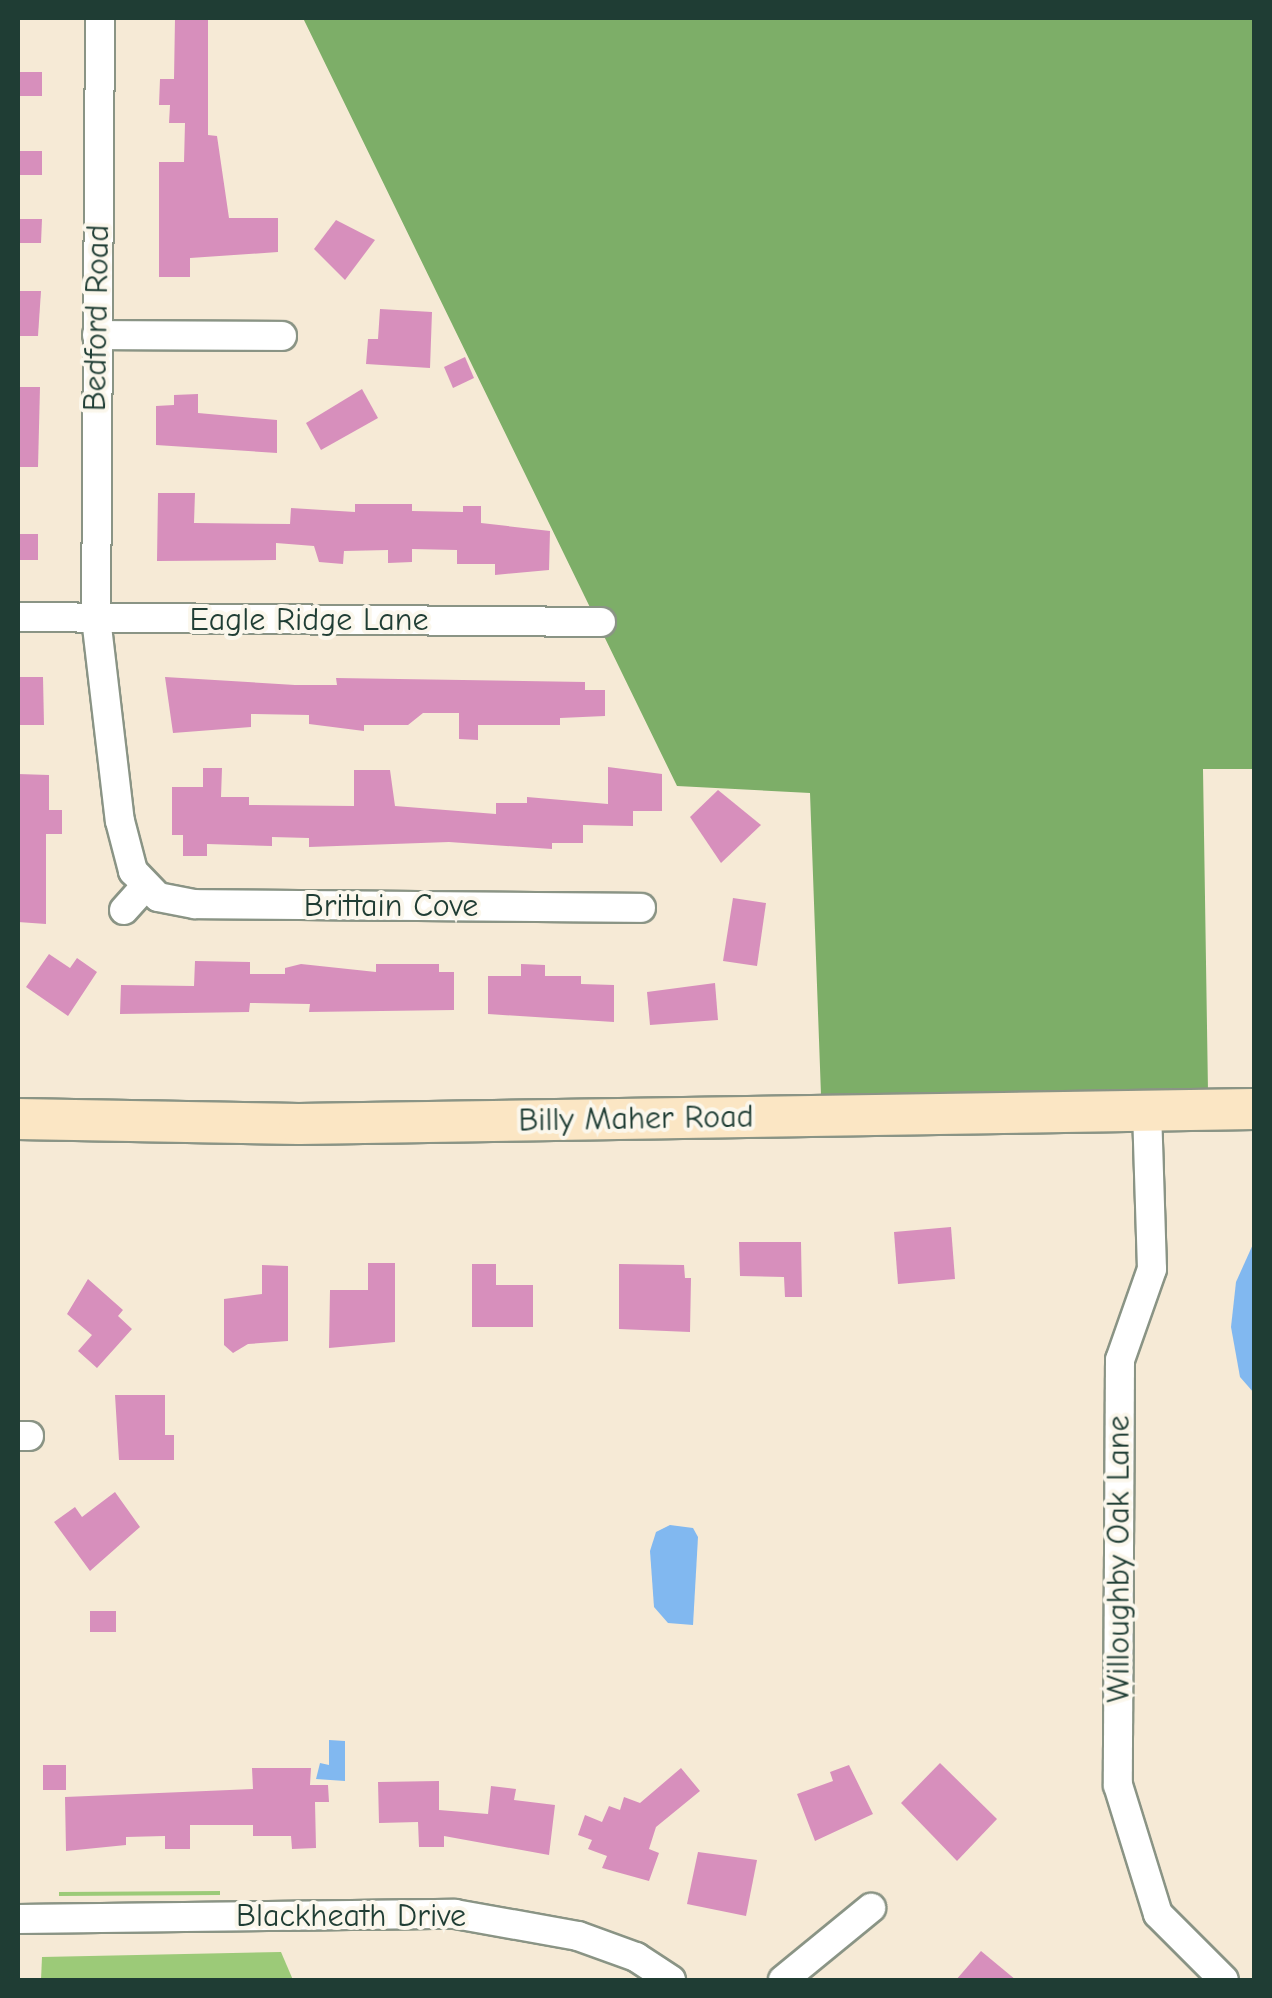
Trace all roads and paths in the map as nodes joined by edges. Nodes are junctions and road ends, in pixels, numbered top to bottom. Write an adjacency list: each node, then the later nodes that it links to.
1 (100, 18): 2 (street, Bedford Road)
2 (98, 336): 3 (street); 5 (street, Bedford Road)
3 (282, 336)
4 (18, 618): 5 (street, Eagle Ridge Lane)
5 (96, 618): 6 (street, Eagle Ridge Lane); 7 (street)
6 (600, 622)
7 (144, 887): 8 (street, Brittain Cove); 9 (street)
8 (642, 908)
9 (124, 910)
10 (1254, 1109): 11 (main road, Billy Maher Road)
11 (1147, 1110): 12 (main road, Billy Maher Road); 17 (street, Willoughby Oak Lane)
12 (18, 1119)
13 (871, 1908): 16 (street)
14 (18, 1918): 15 (street, Blackheath Drive)
15 (671, 1980)
16 (783, 1980)
17 (1224, 1980)

